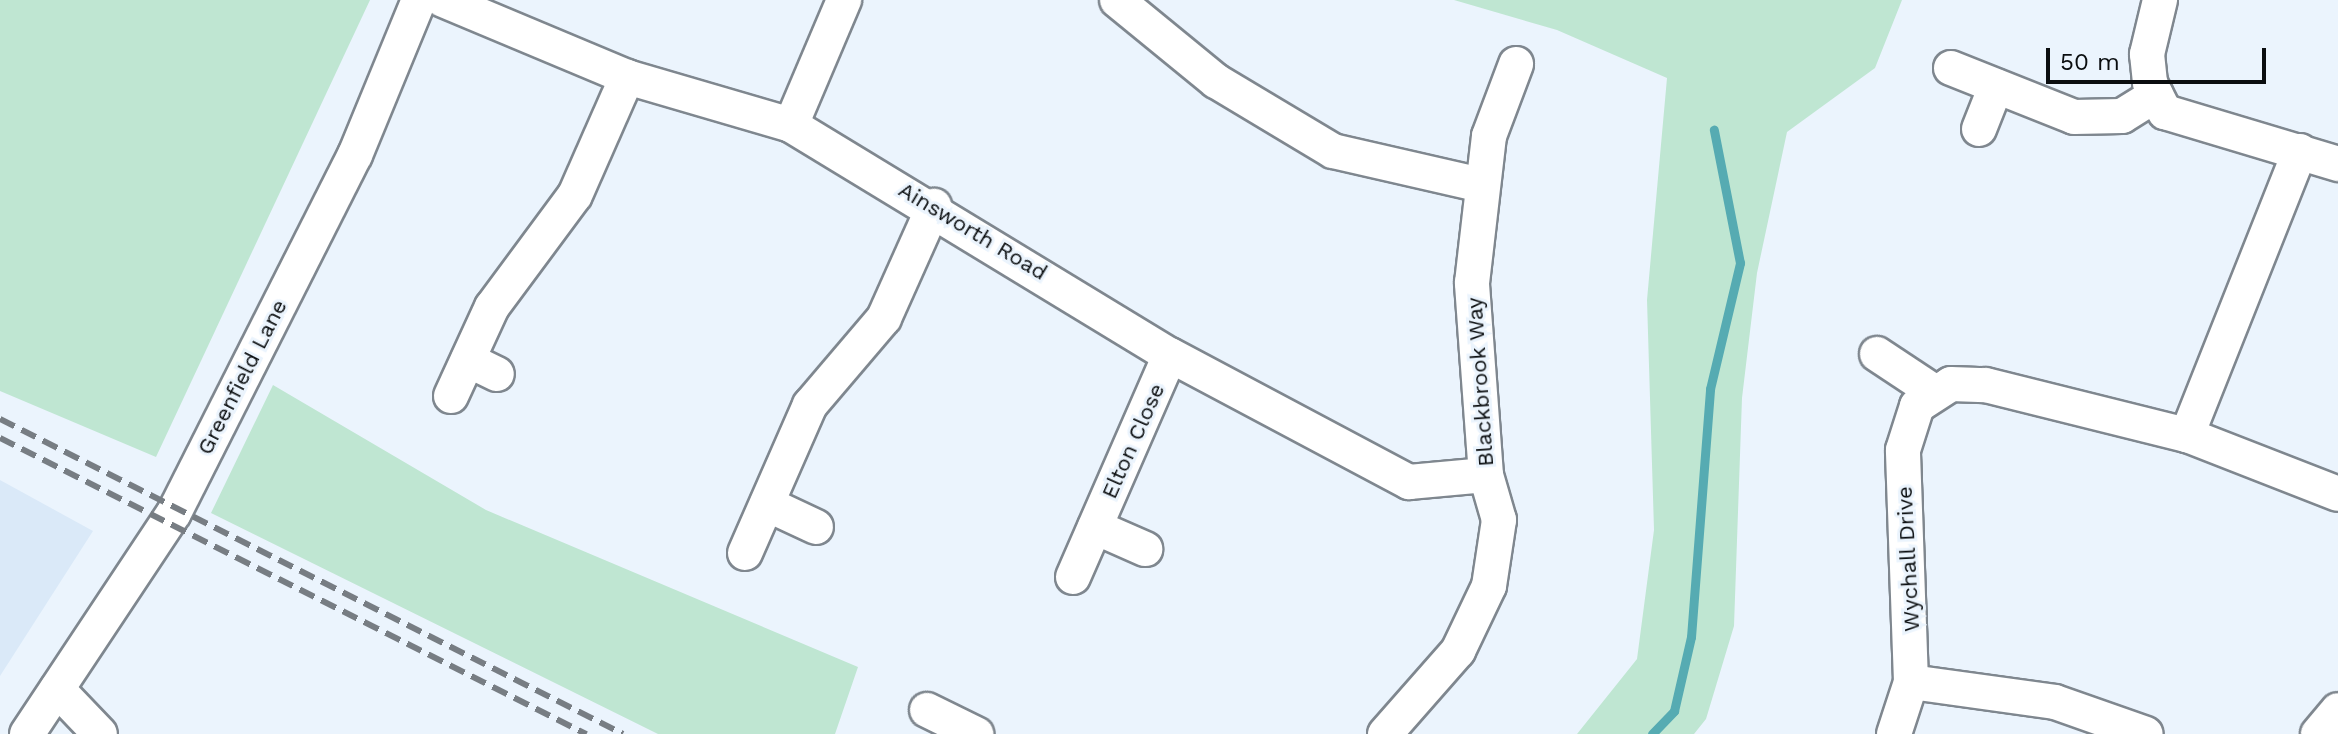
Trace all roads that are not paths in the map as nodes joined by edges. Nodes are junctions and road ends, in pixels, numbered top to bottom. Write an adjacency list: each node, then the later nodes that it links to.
1 (419, 0): 31 (street, Greenfield Lane)
2 (443, 0): 8 (street, Ainsworth Road)
3 (844, 0): 11 (street)
4 (1117, 0): 15 (street)
5 (2160, 0): 10 (street)
6 (1516, 64): 15 (street, Blackbrook Way)
7 (1951, 68): 9 (street)
8 (627, 77): 11 (street, Ainsworth Road); 20 (street)
9 (1996, 86): 10 (street); 12 (street)
10 (2153, 89): 13 (street)
11 (791, 125): 16 (street, Ainsworth Road)
12 (1979, 129)
13 (2300, 151): 14 (street); 21 (street)
14 (2338, 164)
15 (1481, 185): 22 (street, Blackbrook Way)
16 (934, 206): 18 (street, Ainsworth Road); 24 (street)
17 (1877, 354): 19 (street)
18 (1170, 355): 22 (street, Ainsworth Road); 26 (street, Elton Close)
19 (1933, 391): 21 (street); 30 (street, Wychall Drive)
20 (451, 396)
21 (2187, 435): 23 (street)
22 (1486, 475): 37 (street, Blackbrook Way)
23 (2338, 494)
24 (767, 504): 25 (street); 28 (street)
25 (816, 527)
26 (1095, 527): 27 (street, Elton Close); 29 (street, Elton Close)
27 (1145, 549)
28 (745, 553)
29 (1073, 577)
30 (1911, 682): 38 (street, Wychall Drive); 39 (street)
31 (57, 689): 34 (street, Greenfield Lane); 35 (street)
32 (927, 710): 36 (street)
33 (2338, 710): 40 (street)
34 (27, 734)
35 (100, 734)
36 (976, 734)
37 (1385, 734)
38 (1894, 734)
39 (2146, 734)
40 (2318, 734)

